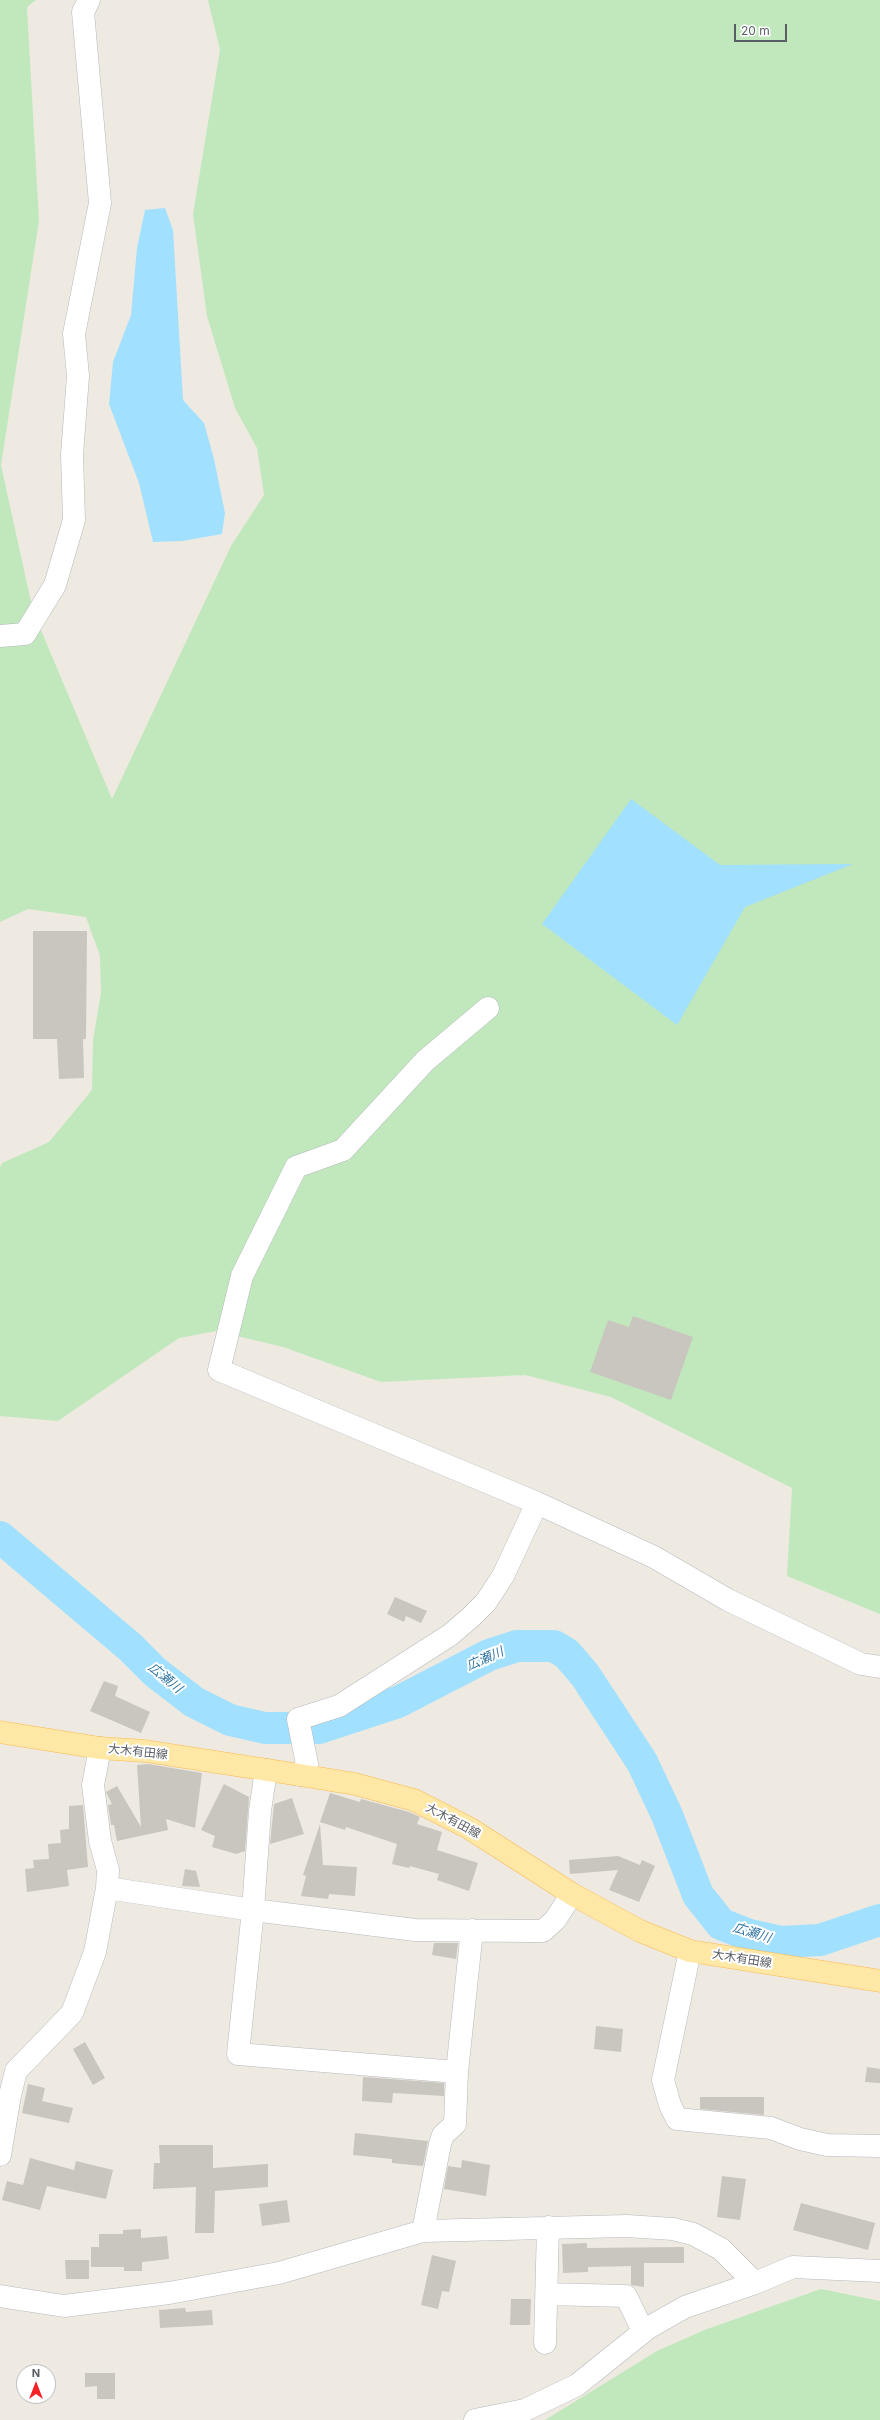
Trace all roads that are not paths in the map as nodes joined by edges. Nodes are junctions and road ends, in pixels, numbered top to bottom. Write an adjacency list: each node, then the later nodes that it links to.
1 (88, 0): 2 (street)
2 (0, 636)
3 (488, 1008): 4 (street)
4 (537, 1503): 5 (street); 8 (street)
5 (880, 1667)
6 (0, 1732): 7 (main road, 大木有田線)
7 (100, 1748): 9 (main road, 大木有田線); 10 (street)
8 (303, 1769): 9 (main road, 大木有田線); 11 (main road, 大木有田線)
9 (266, 1770): 12 (street)
10 (107, 1888): 12 (street); 18 (street)
11 (572, 1894): 13 (street); 14 (main road, 大木有田線)
12 (253, 1910): 13 (street); 16 (street)
13 (472, 1930): 16 (street)
14 (690, 1951): 15 (main road, 大木有田線); 17 (street)
15 (880, 1981)
16 (457, 2072): 20 (street)
17 (880, 2146)
18 (0, 2155)
19 (548, 2227): 20 (street); 22 (street); 23 (street)
20 (423, 2231): 24 (street)
21 (880, 2271): 22 (street)
22 (755, 2283): 25 (street)
23 (546, 2294): 25 (street); 26 (street)
24 (0, 2296)
25 (643, 2331): 27 (street)
26 (545, 2343)
27 (475, 2420)

